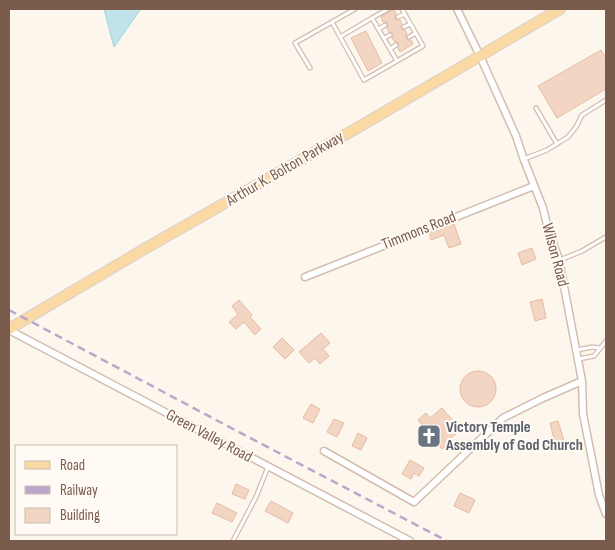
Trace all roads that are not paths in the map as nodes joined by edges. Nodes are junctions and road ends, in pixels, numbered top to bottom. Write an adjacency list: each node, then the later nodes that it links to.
1 (355, 9): 9 (lane)
2 (388, 9): 8 (lane)
3 (402, 9): 6 (lane)
4 (457, 9): 21 (street, Wilson Road)
5 (560, 9): 21 (main road, Arthur K. Bolton Parkway)
6 (405, 14): 7 (lane); 10 (lane)
7 (398, 17)
8 (372, 18): 13 (lane); 16 (lane)
9 (332, 22): 16 (lane); 23 (lane)
10 (410, 24): 12 (lane); 15 (lane)
11 (385, 25): 13 (lane)
12 (404, 27)
13 (379, 29): 18 (lane)
14 (390, 34): 18 (lane)
15 (416, 34): 17 (lane); 22 (lane)
16 (340, 37): 22 (lane)
17 (409, 37)
18 (384, 38): 20 (lane)
19 (396, 45): 20 (lane)
20 (390, 48): 22 (lane)
21 (480, 56): 27 (street, Wilson Road); 32 (main road, Arthur K. Bolton Parkway)
22 (397, 61)
23 (310, 68)
24 (606, 100): 26 (lane)
25 (536, 108): 26 (lane)
26 (556, 144): 27 (lane)
27 (524, 160): 28 (street, Wilson Road)
28 (534, 186): 30 (street, Wilson Road); 31 (street, Timmons Road)
29 (606, 237): 30 (lane)
30 (559, 260): 35 (street, Wilson Road)
31 (304, 277)
32 (9, 330): 39 (street, Green Valley Road)
33 (606, 341): 34 (lane)
34 (600, 348): 35 (lane); 36 (lane)
35 (577, 350): 36 (street, Wilson Road)
36 (578, 359): 37 (street, Wilson Road)
37 (582, 381): 38 (street); 40 (street, Wilson Road)
38 (324, 451)
39 (268, 466): 41 (lane); 42 (street, Green Valley Road)
40 (606, 514)
41 (233, 541)
42 (410, 541)

